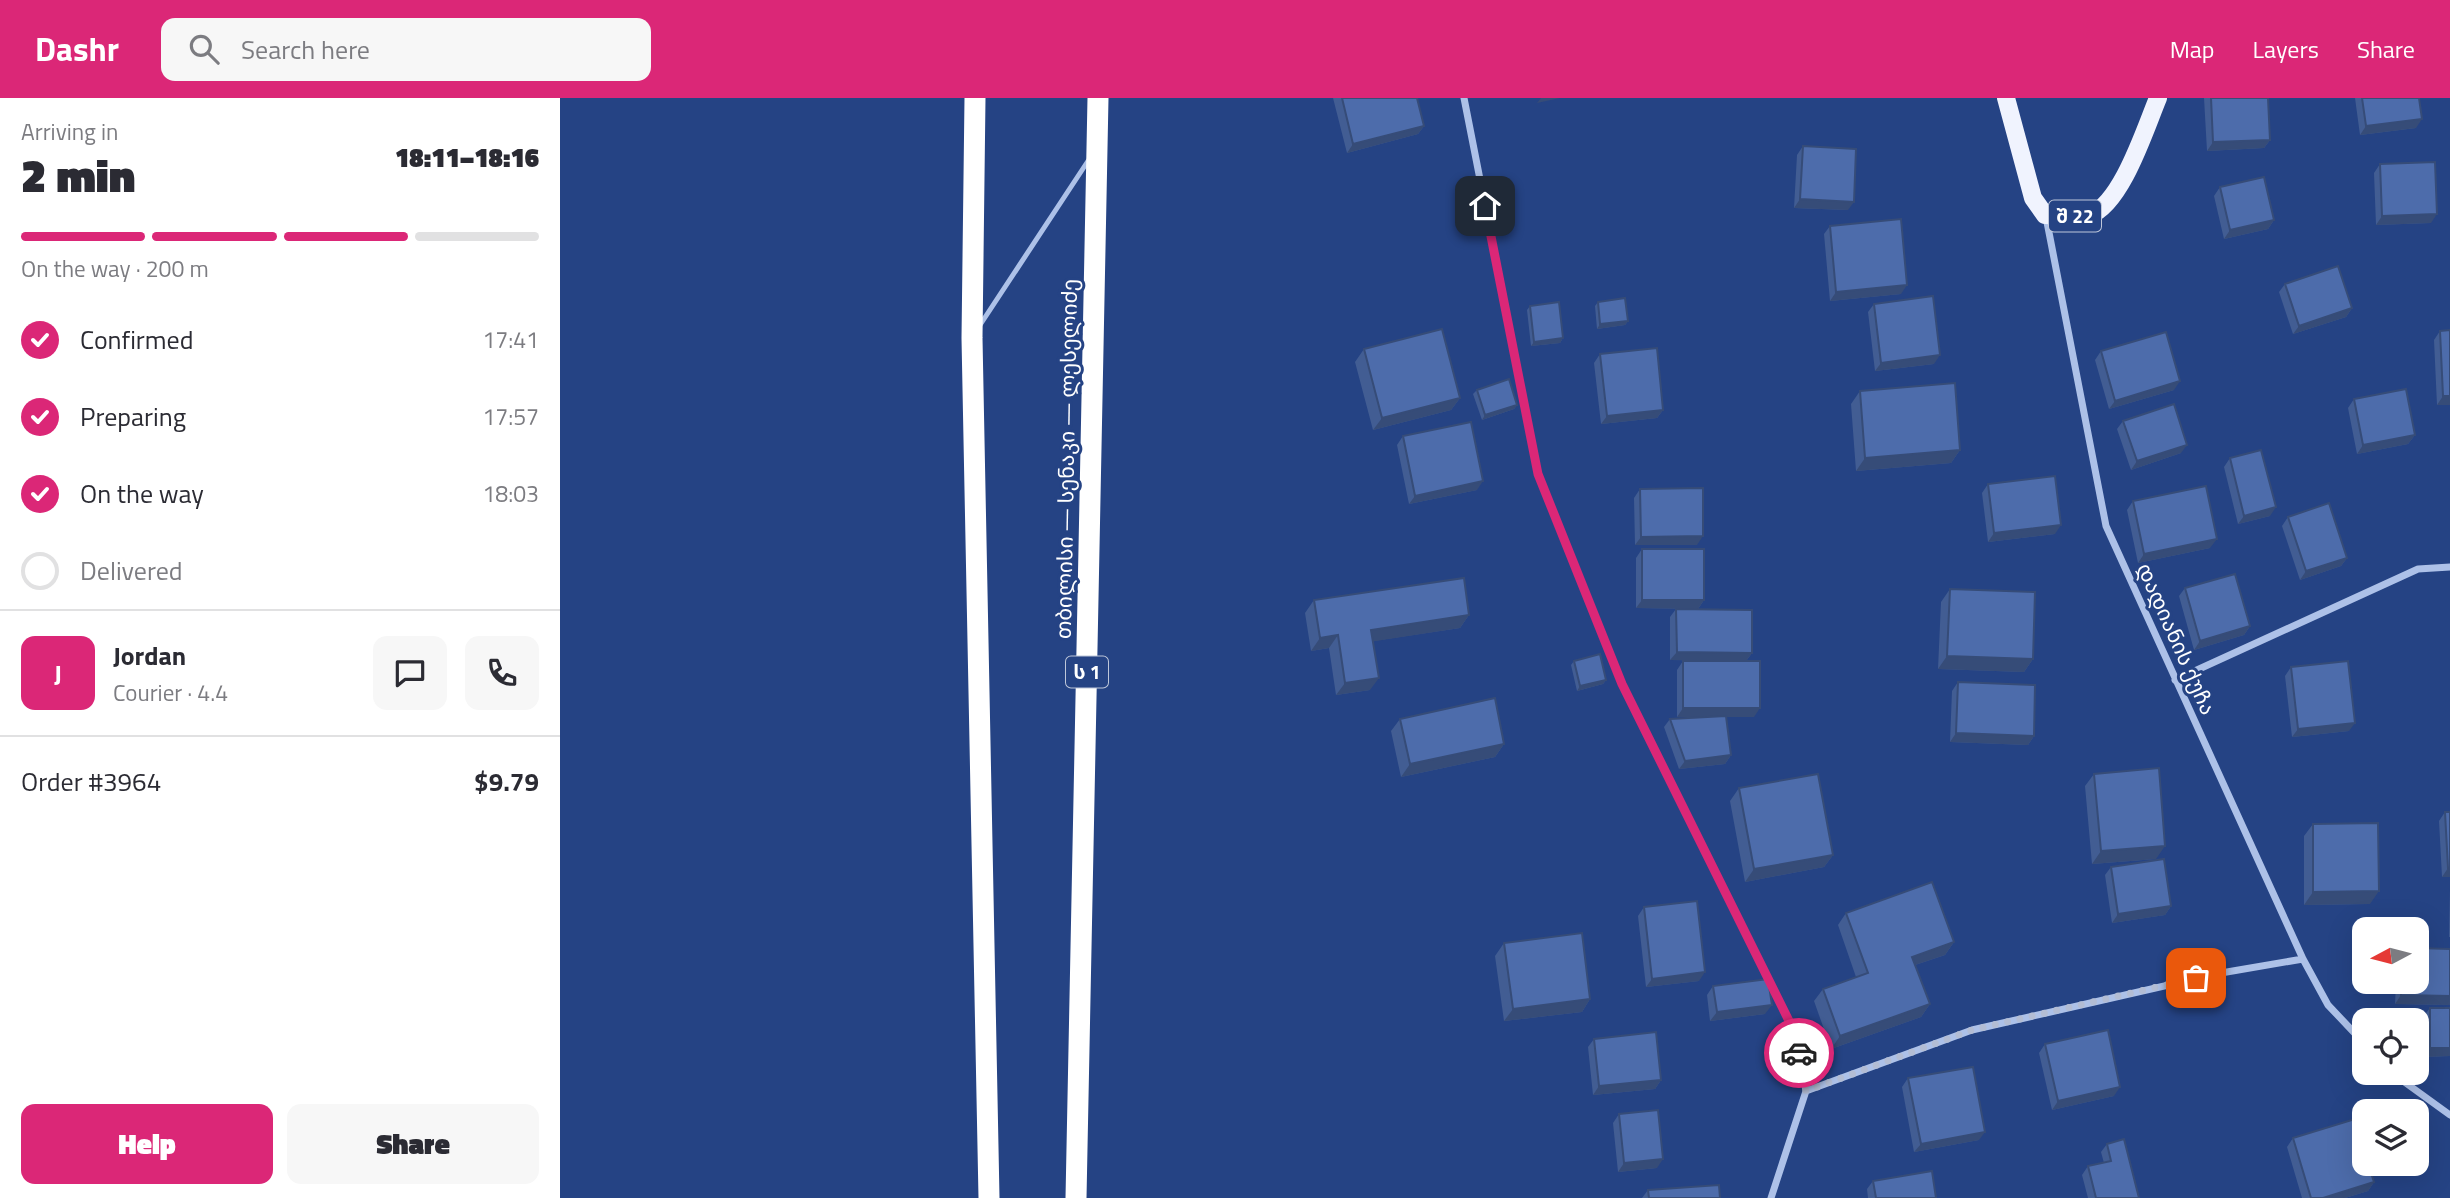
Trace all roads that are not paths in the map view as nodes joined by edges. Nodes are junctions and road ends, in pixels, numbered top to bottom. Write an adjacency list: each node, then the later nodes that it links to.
1 (975, 98): 8 (highway)
2 (1098, 98): 6 (highway, თბილისი — სენაკი — ლესელიძე / ს 1)
3 (1464, 98): 14 (street)
4 (2006, 98): 7 (main road, შ 22)
5 (2158, 98): 7 (main road, შ 22)
6 (1098, 146): 8 (lane); 17 (highway, თბილისი — სენაკი — ლესელიძე / ს 1)
7 (2045, 215): 10 (street, დადიანის ქუჩა)
8 (972, 338): 16 (highway)
9 (2450, 568): 10 (street)
10 (2175, 680): 11 (street, დადიანის ქუჩა)
11 (2303, 959): 12 (street, დადიანის ქუჩა); 14 (street)
12 (2352, 1030)
13 (2409, 1085): 15 (street)
14 (1806, 1091): 18 (street)
15 (2450, 1115)
16 (989, 1198)
17 (1076, 1198)
18 (1771, 1198)

